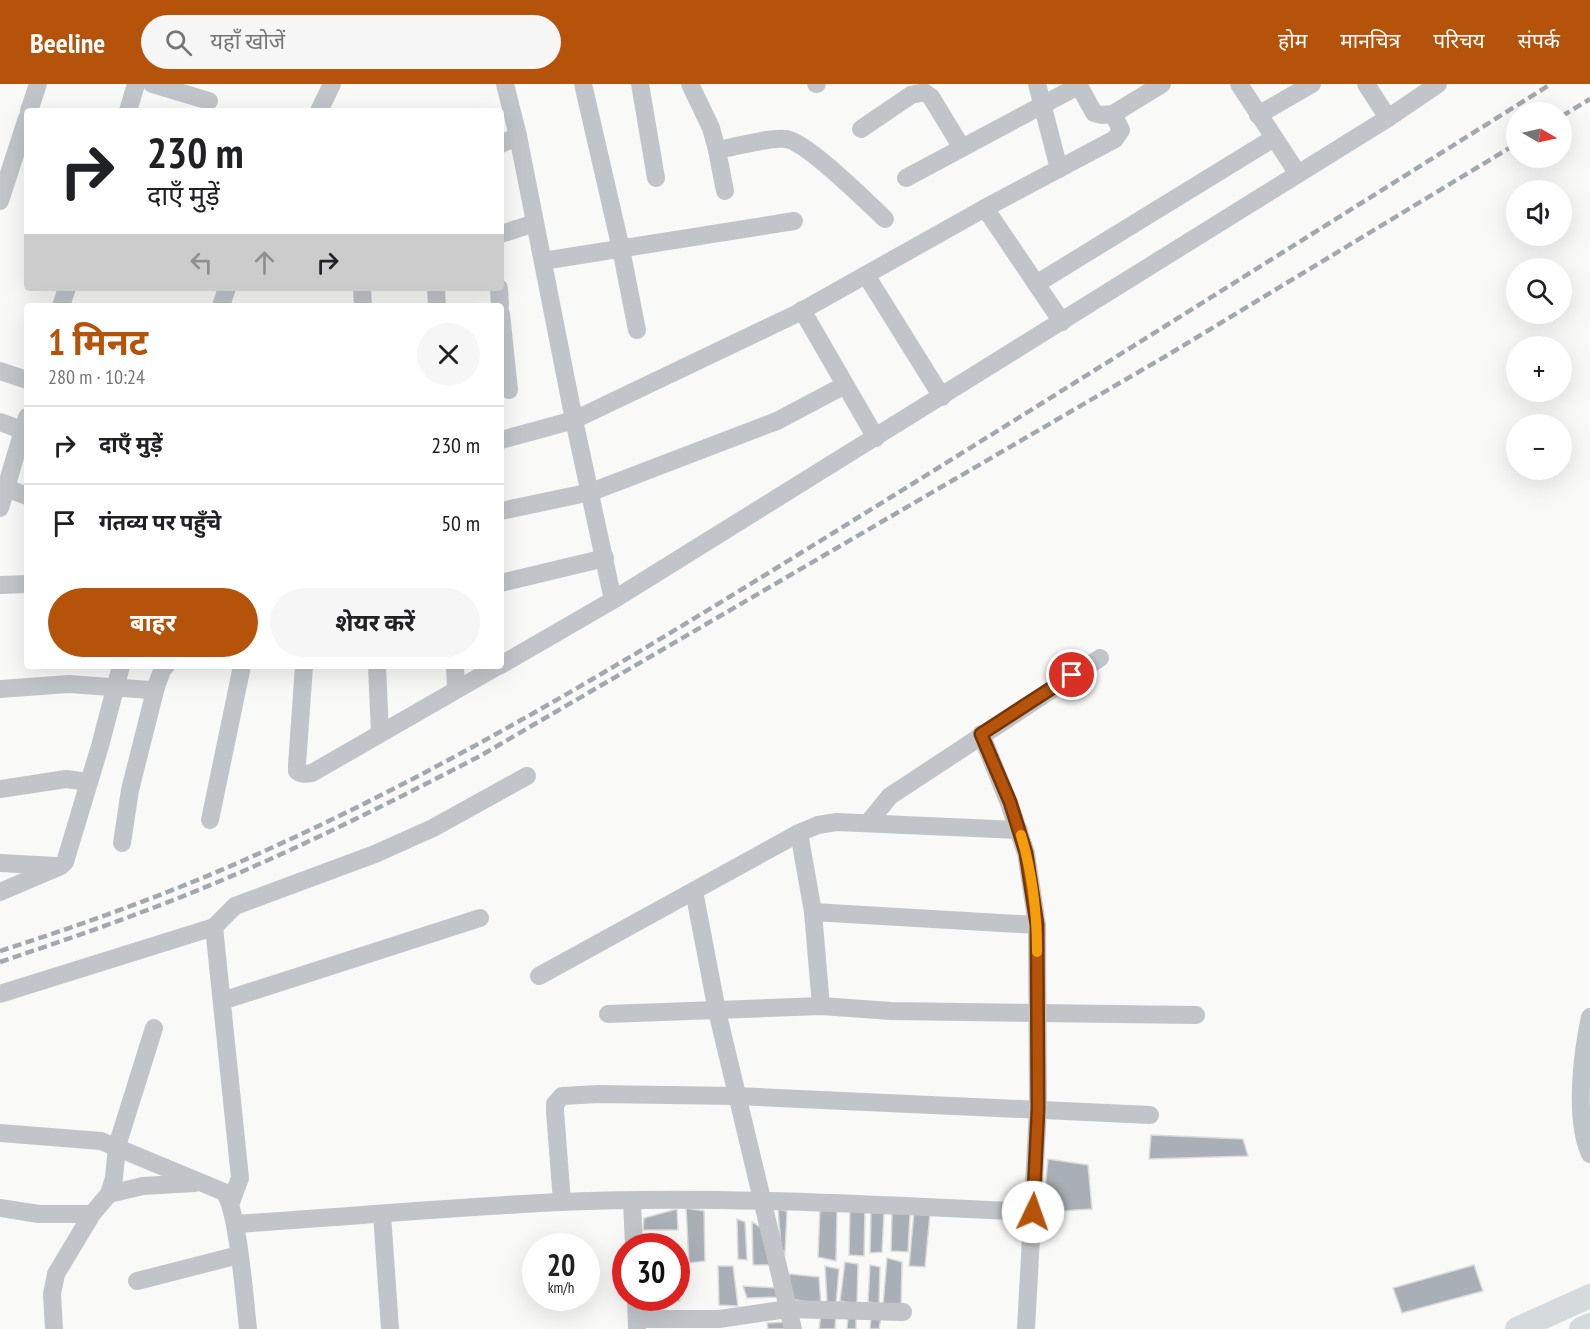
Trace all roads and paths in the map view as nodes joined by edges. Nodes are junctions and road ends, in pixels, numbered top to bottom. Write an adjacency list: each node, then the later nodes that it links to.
1 (38, 84): 18 (street)
2 (135, 84): 19 (street)
3 (152, 84): 16 (street)
4 (332, 84): 20 (street)
5 (505, 84): 26 (street)
6 (583, 84): 42 (street)
7 (640, 84): 33 (street)
8 (690, 84): 30 (street)
9 (1038, 84): 17 (street)
10 (1161, 84): 21 (street)
11 (1239, 84): 22 (street)
12 (1312, 84): 22 (street)
13 (1366, 84): 23 (street)
14 (1438, 84): 23 (street)
15 (1078, 85): 17 (street); 21 (street)
16 (210, 99)
17 (1042, 105): 29 (street); 31 (street)
18 (30, 108)
19 (129, 108)
20 (320, 108)
21 (1113, 114): 31 (street)
22 (1258, 115): 27 (street)
23 (1388, 118): 32 (street)
24 (24, 127): 36 (street)
25 (861, 129): 29 (street)
26 (518, 136): 28 (street); 40 (street)
27 (1274, 138): 32 (street); 45 (street)
28 (504, 143)
29 (962, 148): 34 (street)
30 (717, 150): 35 (street); 38 (street)
31 (1059, 169): 37 (street)
32 (1298, 174): 47 (street)
33 (656, 178)
34 (906, 178)
35 (725, 191)
36 (0, 201)
37 (985, 208): 44 (street); 45 (street)
38 (885, 219)
39 (794, 221): 42 (street)
40 (536, 223): 41 (street); 43 (street)
41 (504, 233)
42 (621, 249): 43 (street); 48 (street)
43 (543, 261): 55 (street)
44 (866, 275): 46 (street); 54 (street)
45 (1036, 284): 47 (street)
46 (802, 310): 52 (street); 55 (street)
47 (1062, 322): 54 (street)
48 (637, 330)
49 (504, 342): 53 (street)
50 (0, 370): 51 (street)
51 (24, 379)
52 (845, 385): 59 (street); 62 (street)
53 (509, 390)
54 (942, 397): 59 (street)
55 (574, 420): 60 (street); 62 (street)
56 (0, 422): 57 (street)
57 (24, 426)
58 (24, 432): 61 (street)
59 (876, 438): 70 (street)
60 (504, 439)
61 (6, 488): 63 (street); 64 (street)
62 (591, 492): 65 (street); 66 (street)
63 (24, 495)
64 (0, 508)
65 (504, 510)
66 (604, 558): 67 (street); 70 (street)
67 (504, 582)
68 (24, 584): 69 (street)
69 (0, 585)
70 (613, 600): 72 (street)
71 (1100, 658): 85 (street)
72 (504, 663)
73 (120, 669): 82 (street)
74 (163, 669): 80 (street)
75 (241, 669): 89 (street)
76 (304, 669): 84 (street)
77 (376, 669): 84 (street)
78 (455, 669): 83 (street)
79 (493, 669): 83 (street)
80 (156, 687): 82 (street); 93 (street)
81 (0, 689): 82 (street)
82 (115, 689): 87 (street)
83 (456, 690): 84 (street)
84 (380, 733)
85 (981, 734): 90 (street); 91 (street)
86 (527, 776): 101 (street)
87 (89, 782): 88 (street); 95 (street)
88 (0, 789)
89 (210, 820)
90 (868, 823): 91 (street); 92 (street)
91 (1019, 830): 100 (street)
92 (799, 833): 96 (street); 98 (street)
93 (122, 843)
94 (0, 863): 95 (street)
95 (61, 866): 97 (street)
96 (694, 891): 102 (street); 106 (street)
97 (0, 892)
98 (813, 912): 100 (street); 105 (street)
99 (480, 918): 104 (street)
100 (1037, 925): 107 (street)
101 (214, 927): 103 (street); 104 (street)
102 (539, 976)
103 (0, 994)
104 (222, 1000): 122 (street)
105 (821, 1006): 106 (street); 107 (street)
106 (717, 1011): 108 (street); 112 (street)
107 (1037, 1012): 109 (street); 113 (street)
108 (608, 1014)
109 (1196, 1016)
110 (1590, 1017): 117 (street)
111 (154, 1028): 116 (street)
112 (737, 1096): 113 (street); 121 (street); 123 (street)
113 (1038, 1109): 114 (street); 125 (street)
114 (1150, 1115)
115 (0, 1133): 116 (street)
116 (117, 1146): 118 (street); 119 (street)
117 (1590, 1154)
118 (203, 1183): 119 (street); 122 (street)
119 (109, 1194): 126 (street)
120 (632, 1201): 121 (street); 123 (street); 129 (street)
121 (762, 1201): 125 (street); 133 (street)
122 (231, 1202): 128 (street)
123 (562, 1202): 127 (street)
124 (0, 1208): 126 (street)
125 (1033, 1212): 141 (street)
126 (92, 1214): 137 (street)
127 (382, 1214): 128 (street); 139 (street)
128 (235, 1224): 130 (street)
129 (633, 1233)
130 (239, 1255): 131 (street); 138 (street)
131 (137, 1281)
132 (1590, 1296): 142 (main road)
133 (788, 1309): 134 (street); 135 (street); 140 (street)
134 (903, 1312)
135 (637, 1324)
136 (1590, 1325): 143 (main road)
137 (54, 1329)
138 (248, 1329)
139 (390, 1329)
140 (794, 1329)
141 (1026, 1329)
142 (1517, 1329)
143 (1581, 1329)

